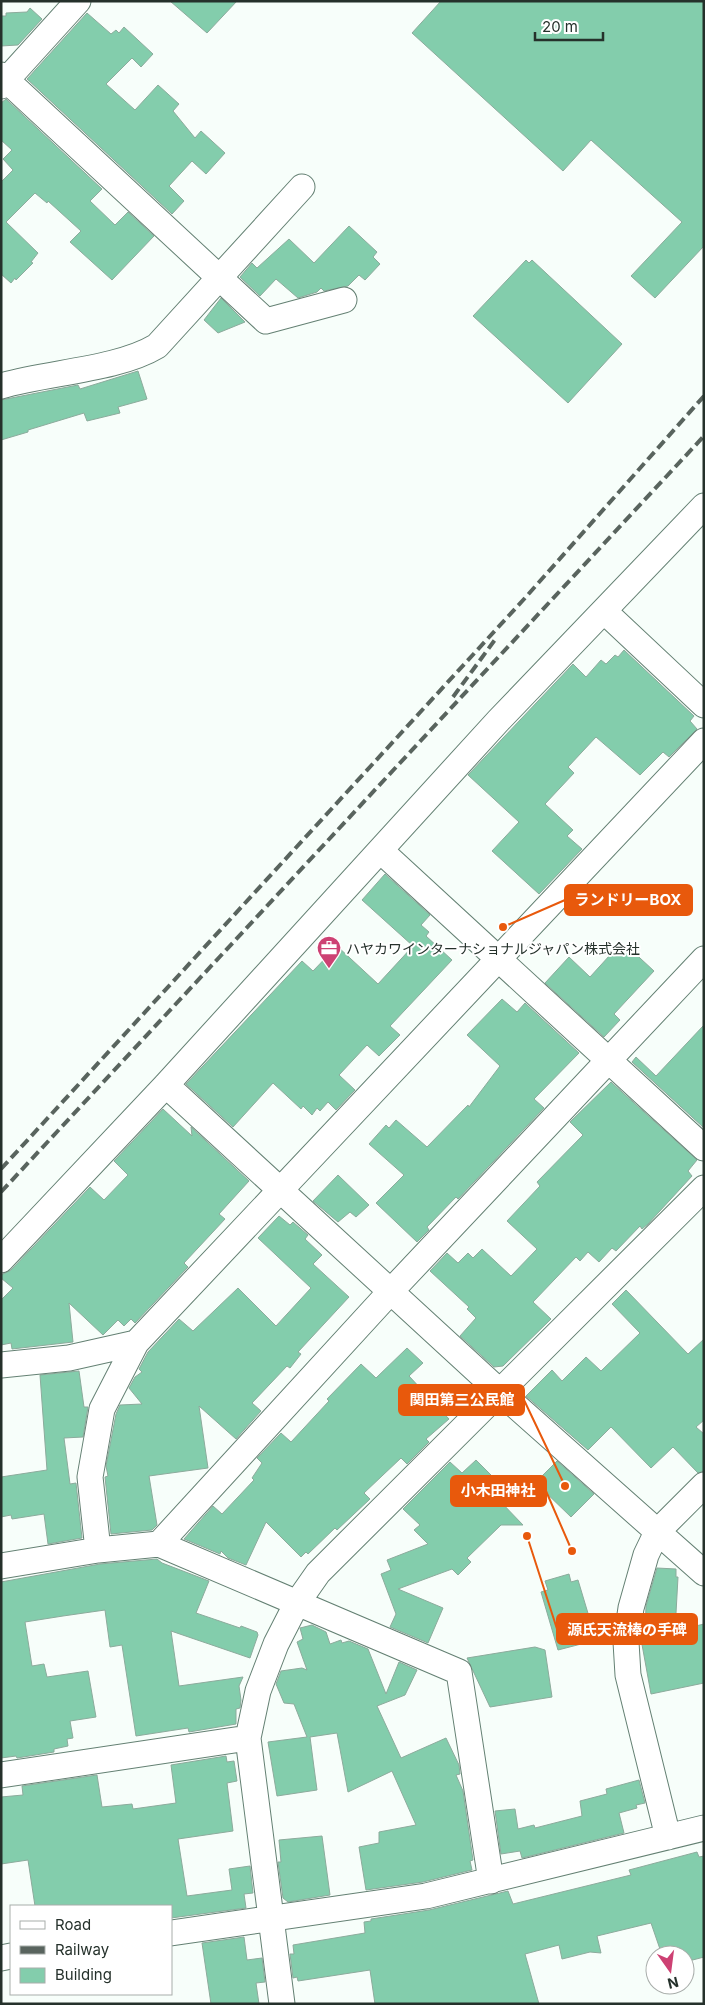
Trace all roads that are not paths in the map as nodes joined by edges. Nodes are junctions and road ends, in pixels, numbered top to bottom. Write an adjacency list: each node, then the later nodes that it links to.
1 (78, 1): 2 (street)
2 (3, 81): 4 (street)
3 (302, 187): 4 (street)
4 (220, 277): 5 (street); 6 (street)
5 (344, 300)
6 (1, 386)
7 (704, 506): 8 (street)
8 (604, 611): 9 (street); 11 (street)
9 (704, 705)
10 (704, 741): 13 (street)
11 (381, 851): 13 (street); 15 (street)
12 (704, 959): 14 (street)
13 (499, 960): 14 (street); 18 (street)
14 (609, 1059): 16 (street); 20 (street)
15 (166, 1085): 18 (street); 19 (street)
16 (704, 1148)
17 (704, 1188): 23 (street)
18 (283, 1190): 20 (street); 21 (street)
19 (1, 1260)
20 (391, 1292): 23 (street); 26 (street)
21 (136, 1344): 22 (street); 27 (street)
22 (1, 1365)
23 (499, 1391): 25 (street); 30 (street)
24 (704, 1485): 25 (street)
25 (657, 1532): 29 (street); 34 (street)
26 (159, 1544): 27 (street); 30 (street)
27 (98, 1550): 28 (street)
28 (1, 1566)
29 (704, 1573)
30 (297, 1603): 31 (street); 35 (street)
31 (248, 1738): 32 (street); 36 (street)
32 (1, 1775)
33 (704, 1828): 34 (street)
34 (668, 1837): 35 (street)
35 (491, 1881): 36 (street)
36 (271, 1919): 37 (street); 38 (street)
37 (172, 1933)
38 (282, 2004)

